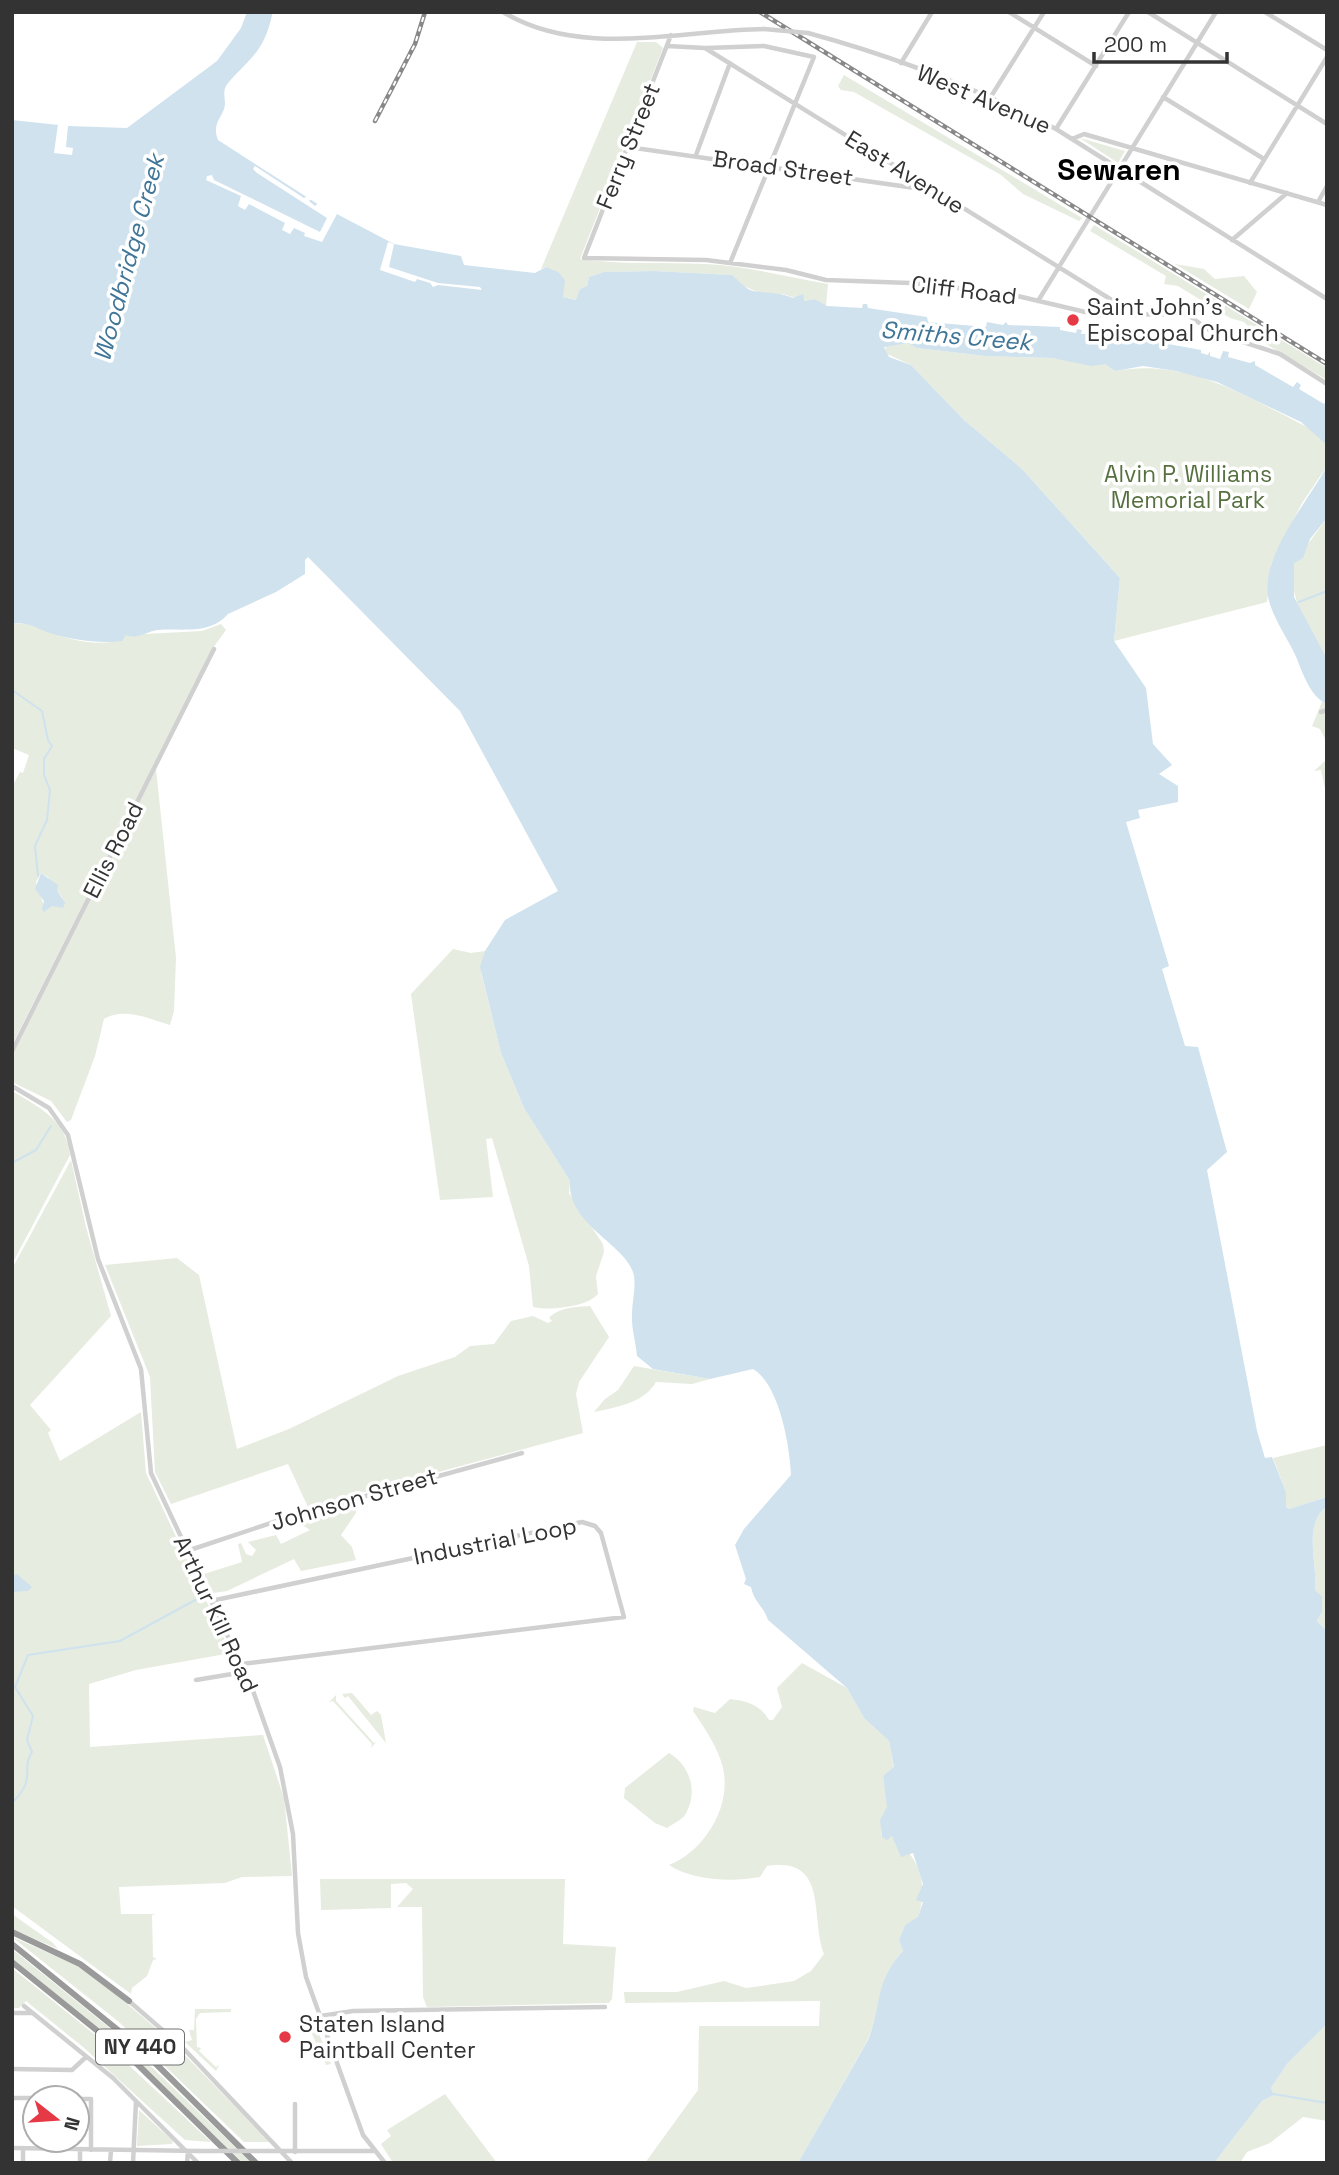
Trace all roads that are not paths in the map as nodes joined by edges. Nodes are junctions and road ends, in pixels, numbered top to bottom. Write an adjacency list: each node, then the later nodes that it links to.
1 (503, 12): 10 (street, West Avenue)
2 (932, 12): 17 (street)
3 (1009, 12): 9 (street)
4 (1044, 12): 9 (street)
5 (1129, 12): 18 (street)
6 (1147, 12): 11 (street)
7 (1216, 12): 11 (street)
8 (1265, 12): 14 (street)
9 (1034, 28): 18 (street); 20 (street)
10 (671, 35): 12 (street, Ferry Street); 17 (street, West Avenue, bridge)
11 (1196, 44): 19 (street); 22 (street)
12 (667, 46): 13 (street, East Avenue); 26 (street, Ferry Street)
13 (705, 48): 16 (street, East Avenue); 21 (street)
14 (1327, 50)
15 (1327, 57): 22 (street)
16 (730, 63): 21 (street, East Avenue); 28 (street)
17 (901, 64): 20 (street, West Avenue)
18 (1096, 66): 24 (street)
19 (1163, 97): 27 (street); 29 (street)
20 (990, 98): 24 (street, West Avenue)
21 (795, 103): 30 (street); 35 (street, East Avenue)
22 (1297, 106): 23 (street); 29 (street)
23 (1327, 124)
24 (1056, 129): 25 (street, West Avenue)
25 (1072, 139): 27 (street); 31 (street, West Avenue)
26 (628, 146): 28 (street, Broad Street); 39 (street, Ferry Street)
27 (1132, 149): 31 (street); 32 (street)
28 (696, 155): 30 (street, Broad Street)
29 (1264, 159): 32 (street)
30 (769, 166): 35 (street, Broad Street); 40 (street)
31 (1119, 169): 38 (street, West Avenue); 41 (street)
32 (1250, 183): 34 (street)
33 (1327, 186): 36 (street)
34 (1287, 193): 36 (street); 38 (street)
35 (938, 194): 41 (street, East Avenue)
36 (1318, 202): 37 (street)
37 (1327, 205)
38 (1232, 240): 42 (street, West Avenue)
39 (584, 258): 40 (street, Cliff Road)
40 (730, 263): 43 (street, Cliff Road)
41 (1058, 267): 43 (street); 44 (street, East Avenue)
42 (1327, 299)
43 (1038, 301): 44 (street, Cliff Road)
44 (1138, 316): 45 (street, Cliff Road)
45 (1327, 384)
46 (214, 649): 47 (street, Ellis Road)
47 (12, 1051)
48 (12, 1086): 50 (street, Arthur Kill Road)
49 (522, 1453): 50 (street, Johnson Street)
50 (187, 1551): 51 (street, Arthur Kill Road)
51 (211, 1601): 52 (street, Arthur Kill Road); 52 (street, Industrial Loop)
52 (241, 1664): 53 (street, Arthur Kill Road)
53 (244, 1672): 54 (street); 63 (street, Arthur Kill Road)
54 (196, 1680)
55 (12, 1932): 58 (highway)
56 (12, 1944): 80 (highway, NY 440)
57 (12, 1962): 79 (highway, NY 440)
58 (129, 2001): 73 (street)
59 (24, 2006): 62 (street)
60 (605, 2007): 63 (street)
61 (12, 2013): 62 (street)
62 (33, 2013): 64 (street)
63 (321, 2016): 72 (street, Arthur Kill Road)
64 (86, 2057): 65 (street); 66 (street)
65 (12, 2069)
66 (136, 2101): 70 (street); 71 (street)
67 (295, 2104): 74 (street)
68 (91, 2150): 69 (street)
69 (110, 2150): 70 (street); 75 (street)
70 (134, 2150): 71 (street); 76 (street)
71 (188, 2150): 73 (street, bridge); 77 (street); 78 (street)
72 (374, 2151): 74 (street); 82 (street, Arthur Kill Road)
73 (282, 2152): 74 (street); 81 (street)
74 (295, 2152)
75 (110, 2163)
76 (133, 2163)
77 (187, 2163)
78 (198, 2163)
79 (238, 2163)
80 (256, 2163)
81 (292, 2163)
82 (385, 2163)

